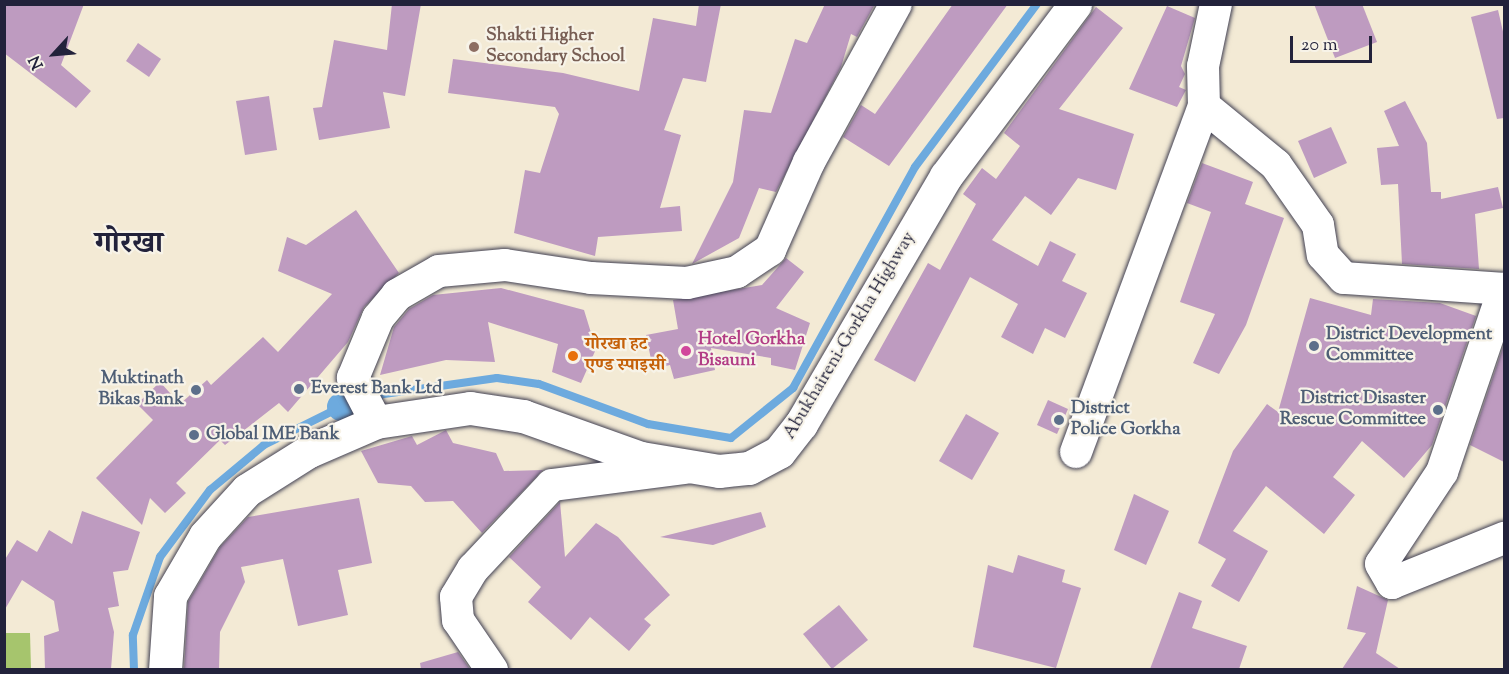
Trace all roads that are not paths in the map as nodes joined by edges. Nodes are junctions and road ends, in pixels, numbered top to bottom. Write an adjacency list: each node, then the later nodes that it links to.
1 (896, 4): 6 (street)
2 (1075, 4): 8 (main road, Abukhaireni-Gorkha Highway)
3 (1216, 4): 4 (street)
4 (1204, 106): 5 (street); 7 (street)
5 (1504, 289): 9 (street)
6 (376, 422): 8 (main road, Abukhaireni-Gorkha Highway); 10 (main road, Abukhaireni-Gorkha Highway)
7 (1076, 452)
8 (686, 468): 11 (street)
9 (1504, 538)
10 (165, 669)
11 (492, 669)

